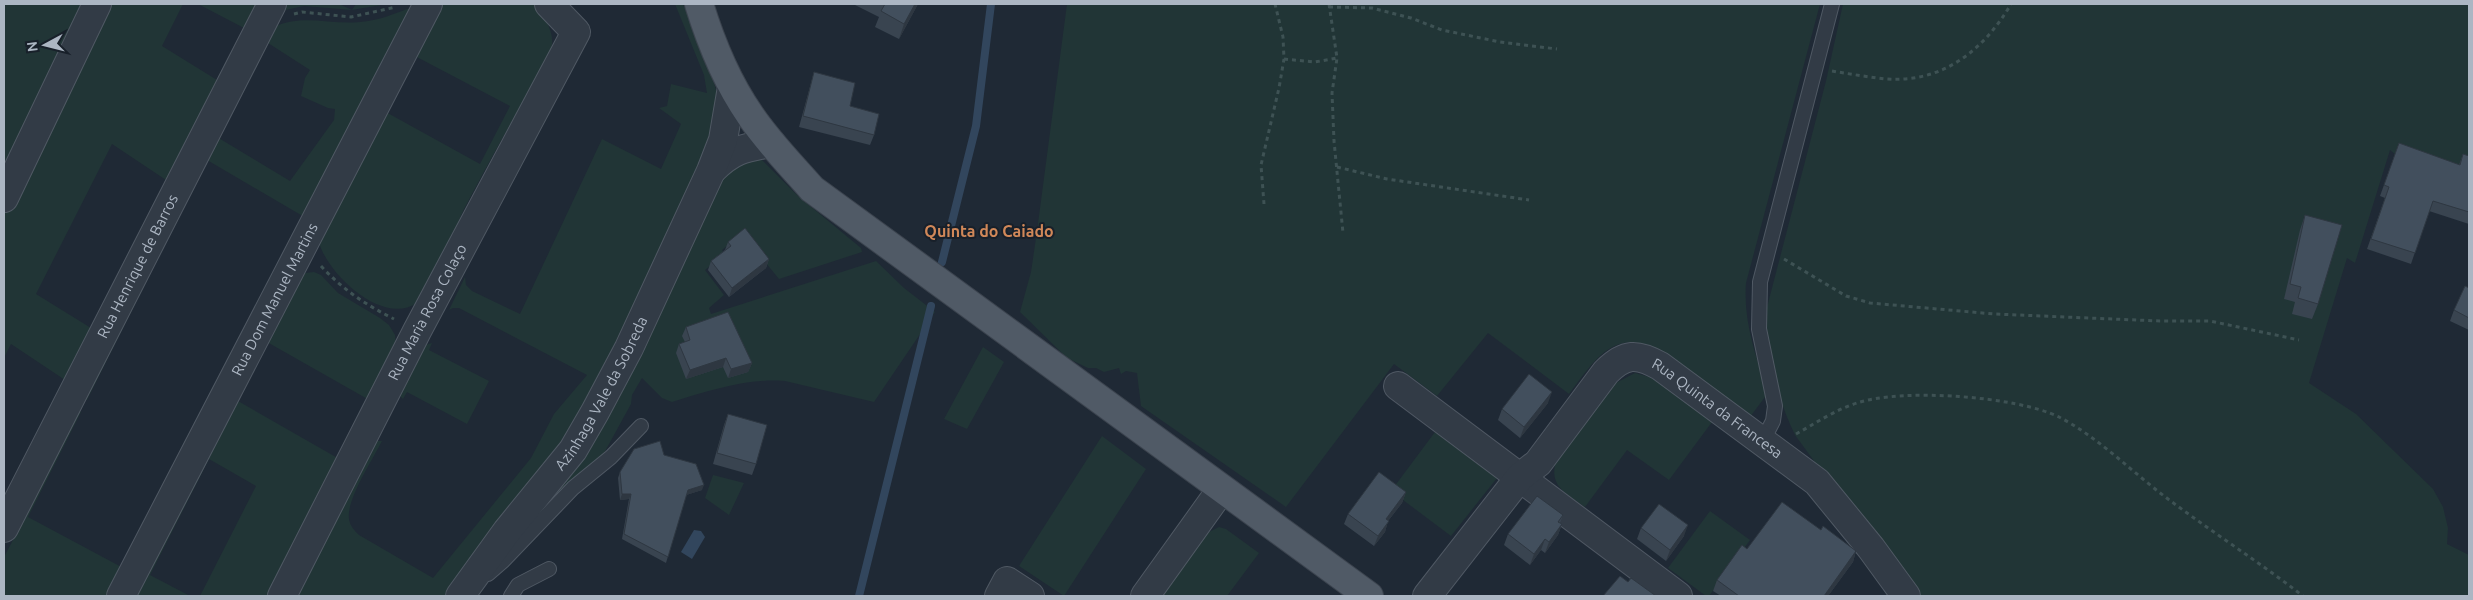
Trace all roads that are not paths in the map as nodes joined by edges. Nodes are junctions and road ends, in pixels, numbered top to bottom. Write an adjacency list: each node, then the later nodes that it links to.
1 (97, 4): 10 (street)
2 (428, 4): 19 (street, Rua Dom Manuel Martins)
3 (549, 4): 20 (street, Rua Maria Rosa Colaço)
4 (699, 4): 7 (main road)
5 (1832, 4): 13 (lane)
6 (268, 12): 16 (street, Rua Henrique de Barros)
7 (732, 87): 8 (main road); 9 (street, Azinhaga Vale da Sobreda)
8 (771, 143): 9 (street, Azinhaga Vale da Sobreda); 15 (main road)
9 (711, 171): 21 (street, Azinhaga Vale da Sobreda)
10 (4, 198)
11 (1398, 386): 14 (street)
12 (641, 426): 21 (lane)
13 (1768, 445): 14 (street, Rua Quinta da Francesa); 28 (street, Rua Quinta da Francesa)
14 (1520, 477): 26 (street, Rua Quinta da Francesa); 27 (street)
15 (1222, 490): 24 (street); 25 (main road)
16 (4, 528)
17 (549, 569): 22 (lane)
18 (1003, 589): 23 (street)
19 (121, 596)
20 (282, 596)
21 (460, 596)
22 (511, 596)
23 (1030, 596)
24 (1146, 596)
25 (1369, 596)
26 (1427, 596)
27 (1678, 596)
28 (1906, 596)

